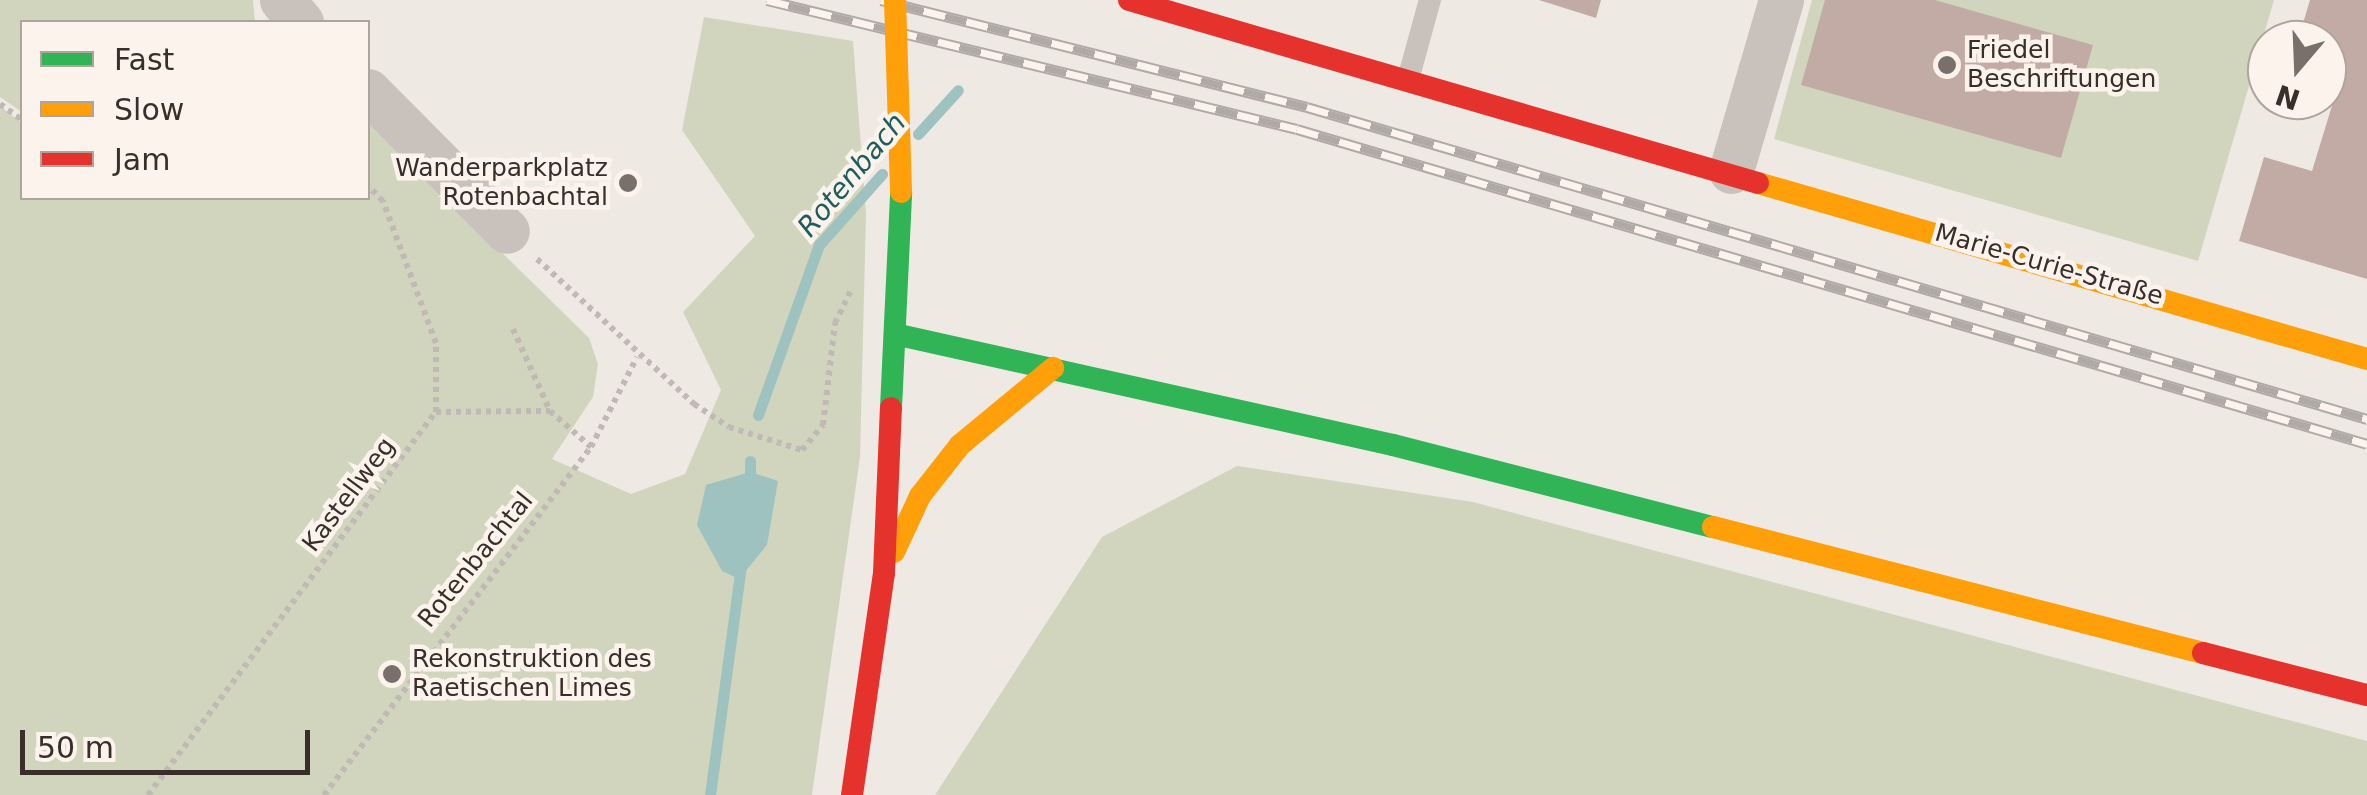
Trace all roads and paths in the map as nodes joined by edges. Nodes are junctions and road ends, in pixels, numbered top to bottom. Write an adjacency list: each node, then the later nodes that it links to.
1 (282, 0): 6 (street)
2 (896, 0): 12 (street, bridge)
3 (1129, 0): 7 (street, Marie-Curie-Straße)
4 (1430, 0): 7 (lane)
5 (1781, 0): 9 (street)
6 (299, 20)
7 (1409, 76): 9 (street, Marie-Curie-Straße)
8 (370, 93): 11 (street)
9 (1731, 171): 16 (street, Marie-Curie-Straße)
10 (370, 188): 19 (path)
11 (507, 231): 15 (path)
12 (900, 285): 14 (street); 15 (path)
13 (514, 329): 18 (path)
14 (898, 336): 17 (street); 21 (street)
15 (638, 357): 20 (path, Rotenbachtal)
16 (2367, 359)
17 (1053, 368): 21 (street); 22 (street)
18 (550, 411): 19 (path); 20 (path)
19 (436, 412): 23 (path, Kastellweg)
20 (591, 447): 24 (path, Rotenbachtal)
21 (884, 573): 25 (street)
22 (2367, 695)
23 (148, 795)
24 (324, 795)
25 (852, 795)

